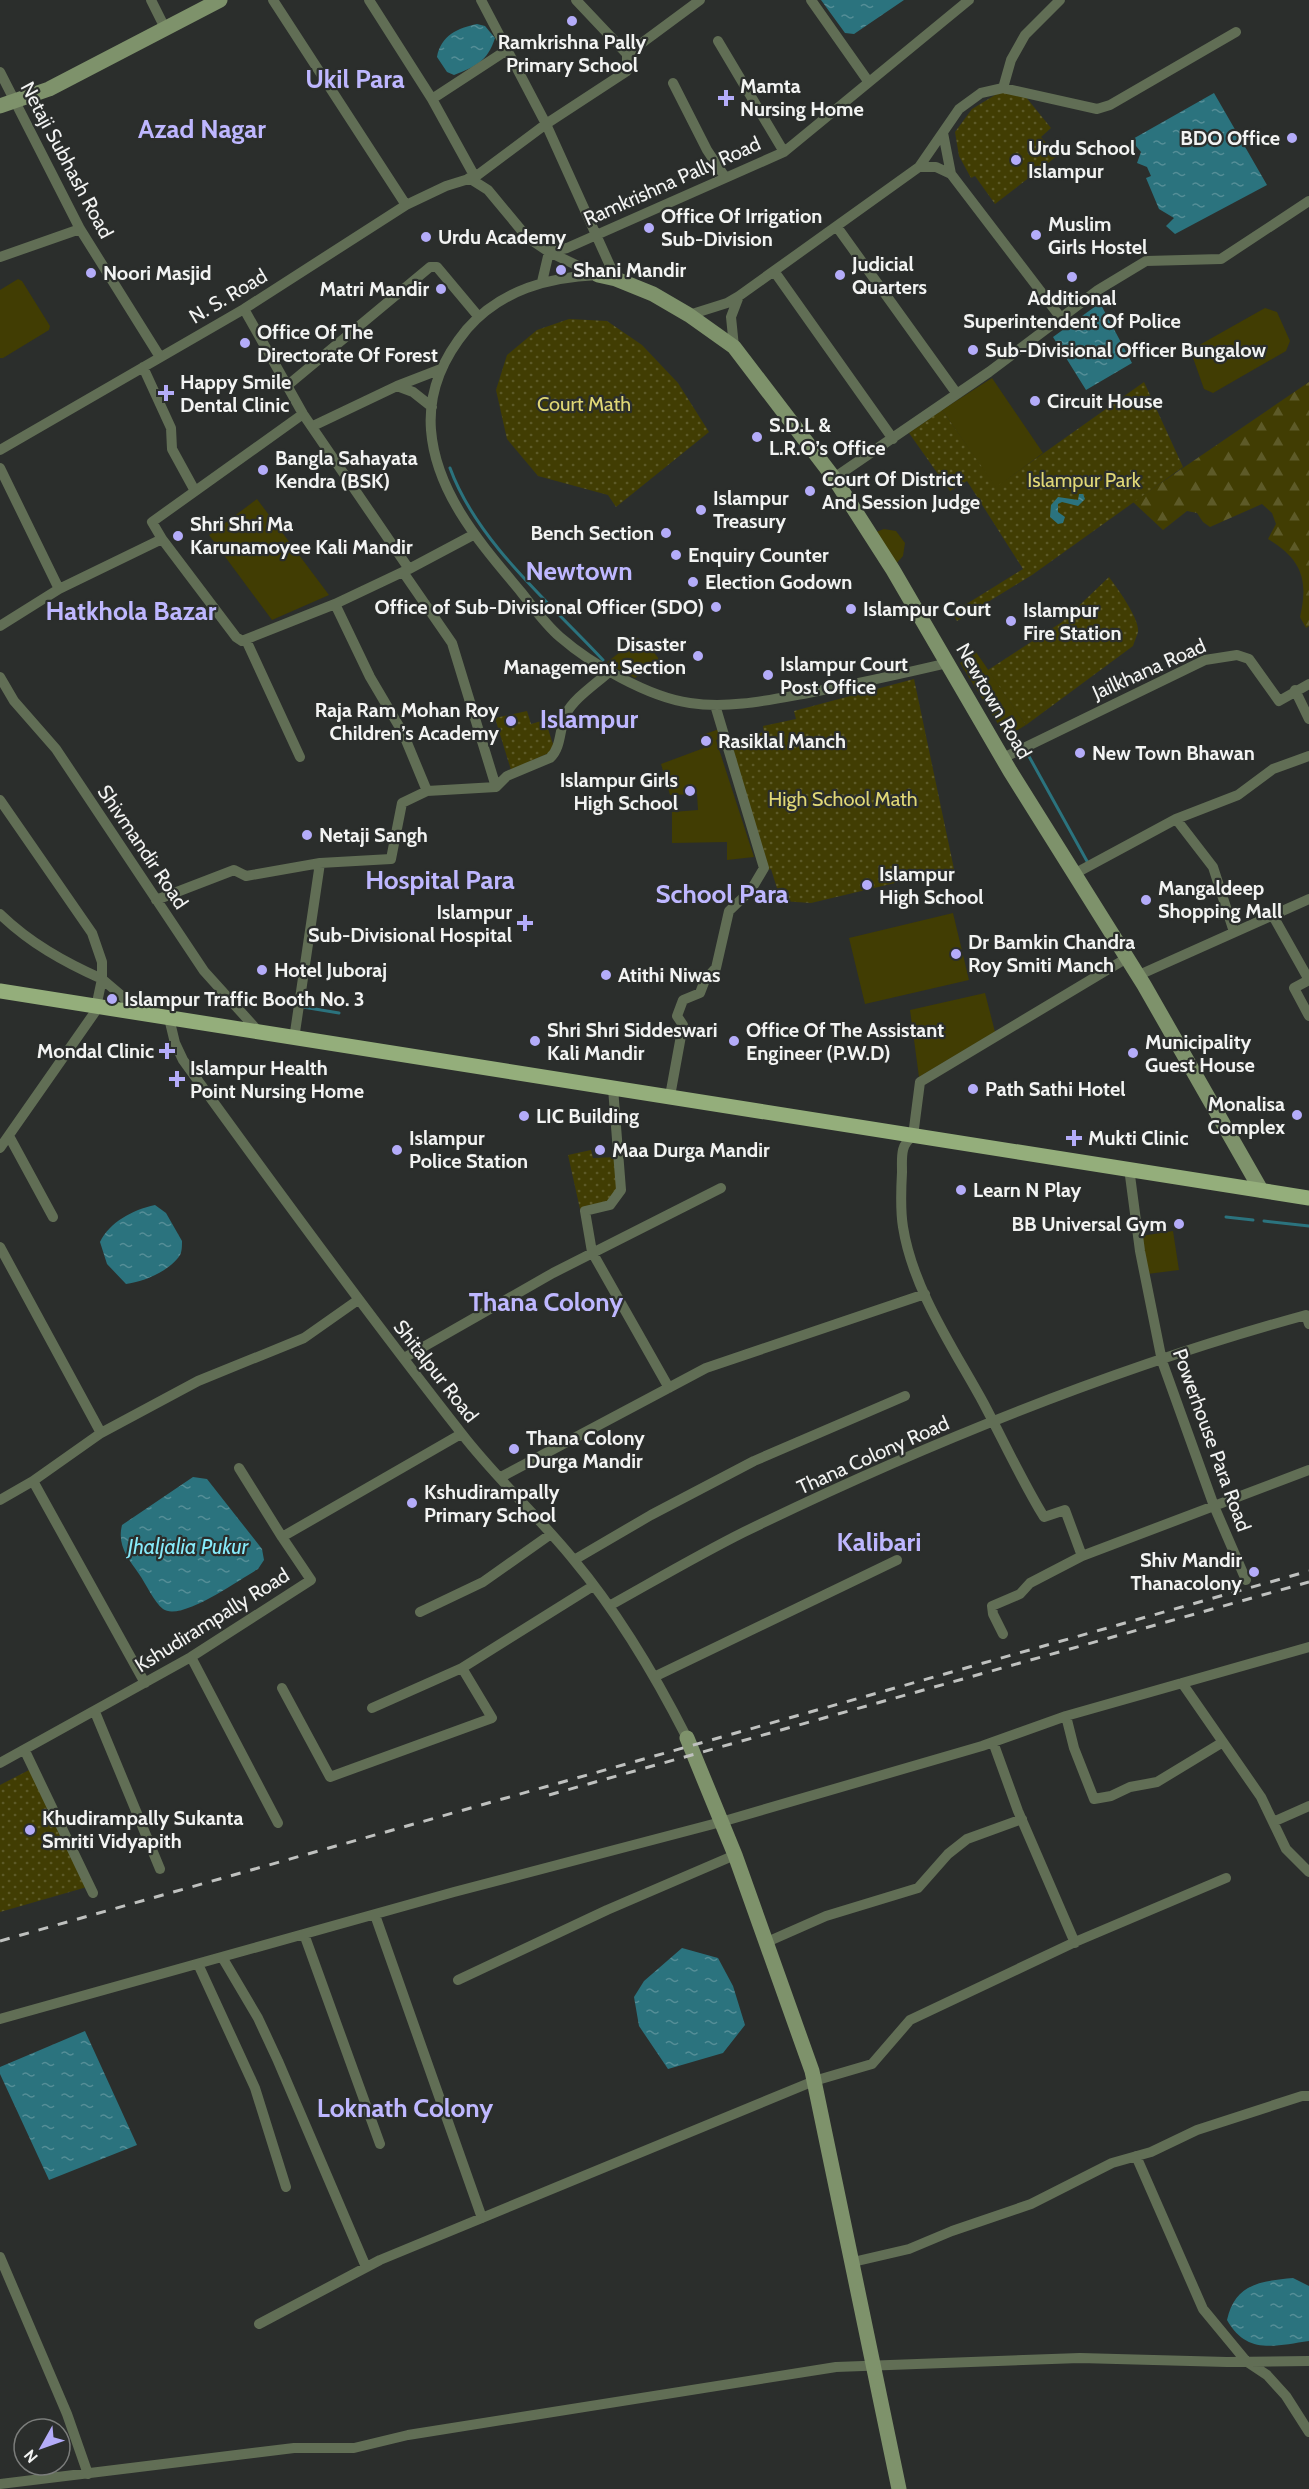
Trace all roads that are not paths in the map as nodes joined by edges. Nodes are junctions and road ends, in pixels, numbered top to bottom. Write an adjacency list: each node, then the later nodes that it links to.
1 (151, 0): 11 (street)
2 (220, 0): 11 (street)
3 (273, 0): 30 (street)
4 (369, 0): 20 (street)
5 (481, 0): 14 (street)
6 (576, 0): 15 (street)
7 (700, 0): 15 (street)
8 (812, 0): 17 (street)
9 (969, 0): 17 (street, Ramkrishna Pally Road)
10 (1060, 0): 19 (street)
11 (166, 30): 21 (street)
12 (1236, 32): 19 (street)
13 (718, 41): 24 (street)
14 (507, 50): 20 (street); 22 (street)
15 (627, 54): 22 (street, N. S. Road)
16 (0, 72): 21 (street, Netaji Subhash Road)
17 (868, 81): 24 (street, Ramkrishna Pally Road)
18 (673, 83): 28 (street)
19 (1003, 88): 23 (street)
20 (432, 99): 27 (street)
21 (7, 102): 32 (street, Netaji Subhash Road)
22 (546, 124): 27 (street, N. S. Road); 33 (street)
23 (943, 133): 25 (street); 26 (street)
24 (784, 152): 28 (street, Ramkrishna Pally Road)
25 (919, 167): 26 (street); 31 (street)
26 (951, 174): 44 (street)
27 (472, 177): 30 (street, N. S. Road); 34 (street)
28 (725, 177): 33 (street, Ramkrishna Pally Road)
29 (1309, 201): 44 (street)
30 (406, 206): 41 (street, N. S. Road)
31 (837, 227): 36 (street); 51 (street)
32 (80, 229): 35 (street); 46 (street, Netaji Subhash Road)
33 (595, 234): 34 (street, Ramkrishna Pally Road); 38 (street)
34 (549, 252): 37 (street); 39 (street)
35 (0, 256)
36 (774, 271): 40 (street); 55 (street)
37 (598, 275): 38 (street, Newtown Road); 39 (street)
38 (616, 279): 42 (street, Newtown Road)
39 (542, 282): 43 (street)
40 (739, 296): 42 (street); 45 (street)
41 (244, 309): 46 (street, N. S. Road); 49 (street)
42 (689, 315): 45 (street, Newtown Road)
43 (478, 316): 48 (street); 49 (street)
44 (1061, 318): 51 (street)
45 (734, 347): 58 (street, Newtown Road)
46 (160, 357): 47 (street, N. S. Road)
47 (143, 366): 56 (street, N. S. Road); 59 (street)
48 (441, 369): 50 (street); 52 (street)
49 (288, 385): 53 (street)
50 (397, 386): 52 (street); 54 (street)
51 (957, 394): 55 (street)
52 (432, 407): 60 (street)
53 (303, 414): 54 (street); 59 (street)
54 (313, 426): 62 (street)
55 (893, 439): 58 (street)
56 (0, 450)
57 (0, 468): 63 (street)
58 (834, 478): 67 (street, Newtown Road)
59 (195, 491): 61 (street)
60 (473, 535): 62 (street); 68 (street)
61 (162, 539): 63 (street); 66 (street)
62 (406, 571): 64 (street); 77 (street)
63 (59, 589): 65 (street)
64 (335, 604): 66 (street); 78 (street)
65 (0, 626)
66 (246, 640): 75 (street)
67 (948, 663): 72 (street); 76 (street, Newtown Road)
68 (610, 671): 72 (street); 77 (street)
69 (0, 677): 84 (street, Shivmandir Road)
70 (1309, 684): 71 (street)
71 (1295, 690): 73 (street); 76 (street, Jailkhana Road)
72 (715, 705): 99 (street)
73 (1309, 720)
74 (1309, 756): 80 (street)
75 (300, 757)
76 (1003, 758): 82 (street, Newtown Road)
77 (496, 787): 78 (street)
78 (427, 792): 81 (street)
79 (0, 800): 90 (street)
80 (1176, 819): 82 (street); 87 (street)
81 (320, 863): 84 (street); 97 (street)
82 (1074, 874): 88 (street, Newtown Road)
83 (1309, 899): 86 (street)
84 (156, 900): 96 (street, Shivmandir Road)
85 (0, 914): 90 (street)
86 (1273, 916): 87 (street); 94 (street)
87 (1234, 932): 89 (street)
88 (1127, 958): 89 (street, Newtown Road); 101 (street)
89 (1138, 975): 105 (street, Newtown Road)
90 (102, 979): 92 (street); 93 (street)
91 (0, 991): 92 (main road)
92 (93, 1012): 93 (main road); 100 (street)
93 (137, 1013): 95 (main road)
94 (1309, 1016)
95 (169, 1018): 96 (main road); 111 (street, Shitalpur Road)
96 (260, 1033): 97 (main road)
97 (294, 1039): 98 (main road)
98 (613, 1088): 99 (main road); 109 (street)
99 (670, 1096): 101 (main road)
100 (9, 1136): 102 (street); 107 (street)
101 (913, 1136): 103 (main road); 110 (street)
102 (0, 1148)
103 (1129, 1168): 105 (main road); 114 (street, Powerhouse Para Road)
104 (721, 1188): 109 (street)
105 (1261, 1190): 106 (main road)
106 (1309, 1198)
107 (53, 1217)
108 (0, 1247): 118 (street)
109 (592, 1252): 113 (street); 115 (street)
110 (925, 1294): 115 (street); 117 (street)
111 (358, 1300): 113 (street, Shitalpur Road); 118 (street)
112 (1309, 1324): 114 (street, Thana Colony Road)
113 (404, 1358): 119 (street, Shitalpur Road)
114 (1162, 1361): 117 (street, Thana Colony Road); 125 (street, Powerhouse Para Road)
115 (669, 1388): 122 (street)
116 (905, 1396): 129 (street)
117 (993, 1421): 128 (street); 133 (street, Thana Colony Road)
118 (101, 1433): 123 (street)
119 (461, 1434): 122 (street, Shitalpur Road); 127 (street, Kshudirampally Road)
120 (239, 1468): 127 (street)
121 (1309, 1470): 125 (street)
122 (501, 1477): 126 (street, Shitalpur Road)
123 (33, 1481): 124 (street); 140 (street)
124 (0, 1500)
125 (1214, 1506): 128 (street); 131 (street, Powerhouse Para Road)
126 (551, 1534): 129 (street, Shitalpur Road); 134 (street)
127 (282, 1537): 137 (street, Kshudirampally Road)
128 (1082, 1556): 135 (street)
129 (574, 1560): 132 (street, Shitalpur Road)
130 (897, 1560): 139 (street)
131 (1246, 1580)
132 (593, 1586): 133 (street, Shitalpur Road); 138 (street)
133 (609, 1606): 139 (street, Shitalpur Road)
134 (420, 1612)
135 (1003, 1634)
136 (1309, 1647): 141 (street)
137 (191, 1657): 140 (street, Kshudirampally Road); 155 (street)
138 (462, 1668): 142 (street); 143 (street)
139 (656, 1676): 146 (street, Shitalpur Road)
140 (145, 1683): 144 (street, Kshudirampally Road)
141 (1182, 1683): 145 (street); 148 (street)
142 (282, 1688)
143 (372, 1708)
144 (94, 1712): 149 (street, Kshudirampally Road); 157 (street)
145 (1066, 1716): 147 (street); 148 (street)
146 (687, 1738): 153 (street)
147 (993, 1742): 152 (street); 153 (street)
148 (1223, 1742): 154 (street)
149 (25, 1751): 150 (street, Kshudirampally Road); 160 (street)
150 (0, 1763)
151 (1309, 1806): 154 (street)
152 (1022, 1819): 163 (street); 164 (street)
153 (721, 1822): 156 (street); 161 (street)
154 (1273, 1822): 158 (street)
155 (278, 1823)
156 (735, 1855): 163 (street); 167 (street)
157 (160, 1869)
158 (1309, 1872)
159 (1226, 1878): 164 (street)
160 (93, 1893)
161 (375, 1915): 162 (street); 174 (street)
162 (304, 1934): 165 (street); 171 (street)
163 (767, 1942): 169 (street)
164 (1075, 1943): 169 (street)
165 (222, 1957): 166 (street); 177 (street)
166 (198, 1964): 168 (street); 173 (street)
167 (458, 1980)
168 (0, 2019)
169 (814, 2081): 174 (street); 176 (street)
170 (1309, 2096): 172 (street)
171 (380, 2144)
172 (1136, 2156): 176 (street); 179 (street)
173 (286, 2187)
174 (482, 2218): 177 (street)
175 (0, 2257): 183 (street)
176 (853, 2262): 181 (street)
177 (366, 2267): 178 (street)
178 (259, 2324)
179 (1246, 2361): 180 (street); 181 (street); 182 (street)
180 (1309, 2361)
181 (873, 2367): 183 (street); 185 (street)
182 (1309, 2432)
183 (88, 2474): 184 (street)
184 (0, 2484)
185 (899, 2489)

